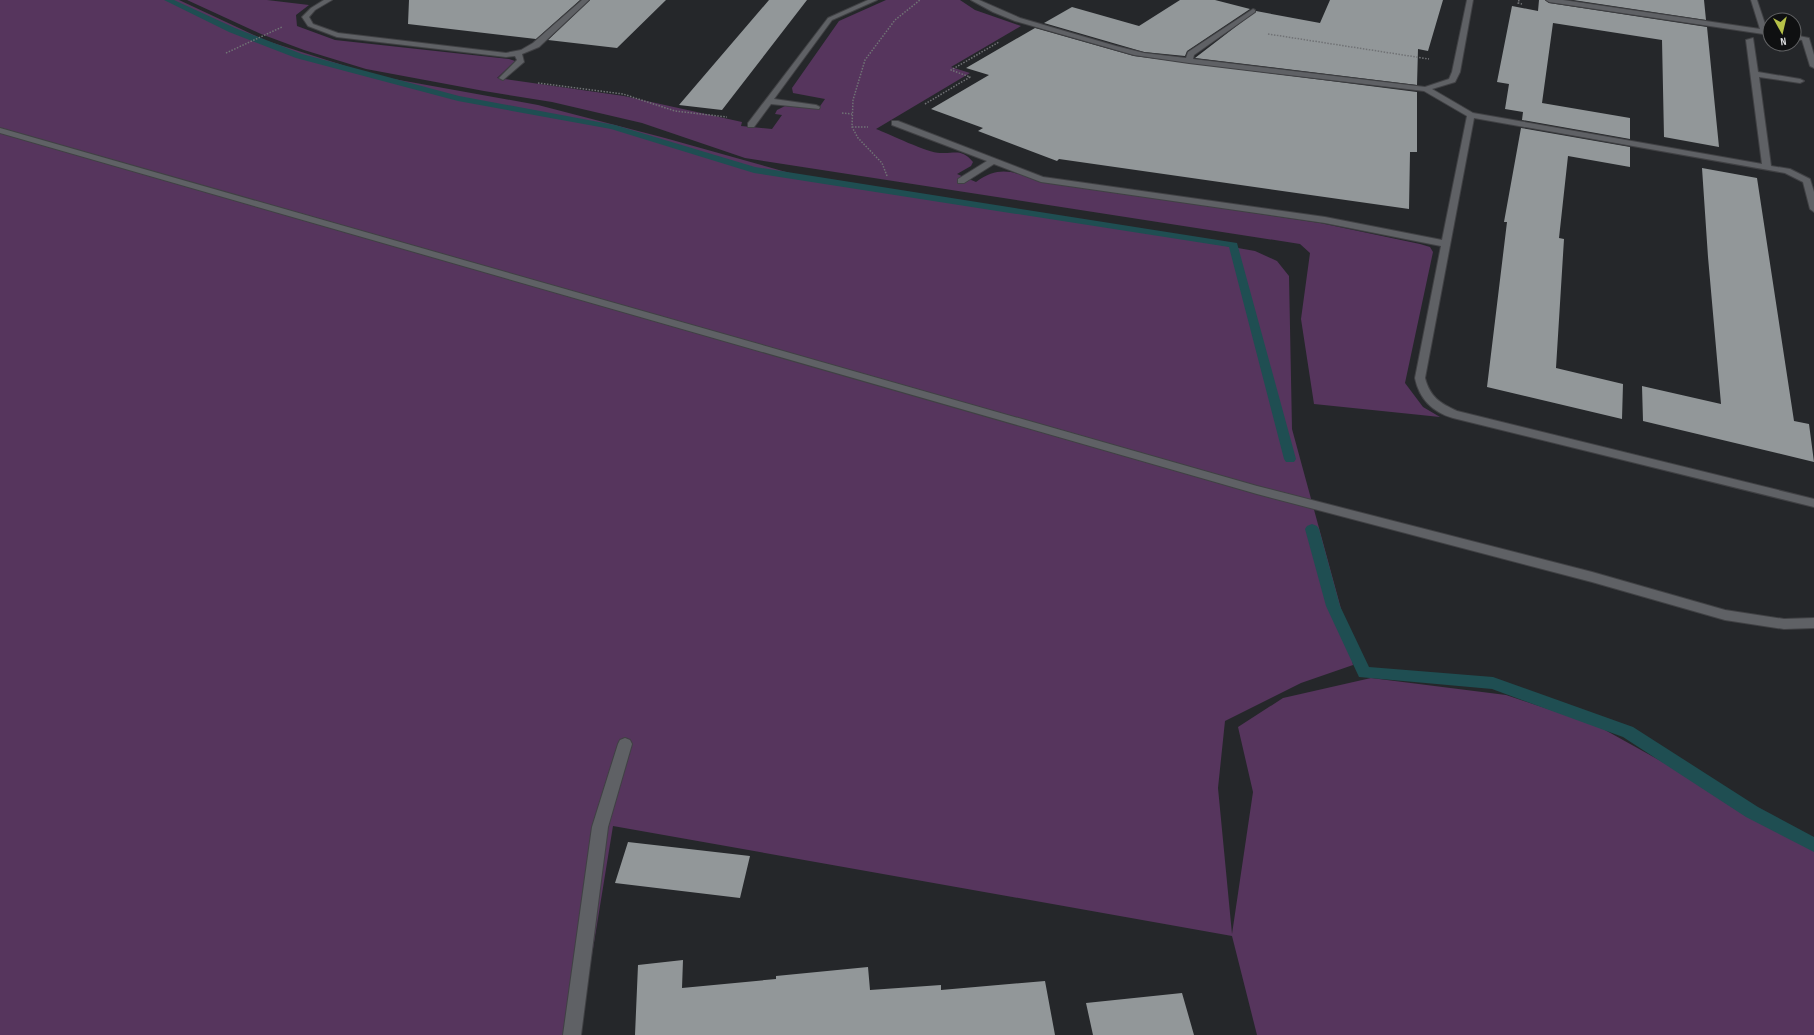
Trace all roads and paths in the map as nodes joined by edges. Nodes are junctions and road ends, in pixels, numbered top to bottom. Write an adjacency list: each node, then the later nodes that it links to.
1 (329, 0): 10 (street)
2 (586, 0): 18 (street)
3 (874, 0): 26 (street)
4 (920, 0): 31 (path)
5 (974, 0): 12 (street)
6 (1470, 0): 20 (street)
7 (1549, 0): 14 (street)
8 (1754, 0): 11 (street)
9 (1253, 11): 13 (street)
10 (307, 20): 17 (path); 18 (street)
11 (1762, 20)
12 (1031, 24): 19 (street); 29 (path)
13 (1233, 25): 19 (street); 20 (path)
14 (1762, 32)
15 (1802, 38): 21 (street)
16 (1750, 40): 22 (street)
17 (226, 53)
18 (518, 53): 23 (street)
19 (1189, 61): 25 (street)
20 (1457, 63): 25 (street)
21 (1814, 66)
22 (1754, 74): 24 (street); 34 (street)
23 (503, 78): 30 (path)
24 (1800, 81)
25 (1426, 89): 28 (street)
26 (769, 102): 27 (street); 30 (street)
27 (816, 107)
28 (1471, 115): 34 (street); 38 (street)
29 (894, 122): 31 (path); 33 (street)
30 (753, 123)
31 (852, 127): 35 (path)
32 (0, 130): 40 (street)
33 (993, 161): 36 (street); 38 (street)
34 (1767, 167): 37 (street)
35 (887, 176)
36 (961, 181)
37 (1814, 209)
38 (1446, 244): 39 (street)
39 (1814, 503)
40 (1814, 623)
41 (625, 744): 42 (street)
42 (572, 1035)

